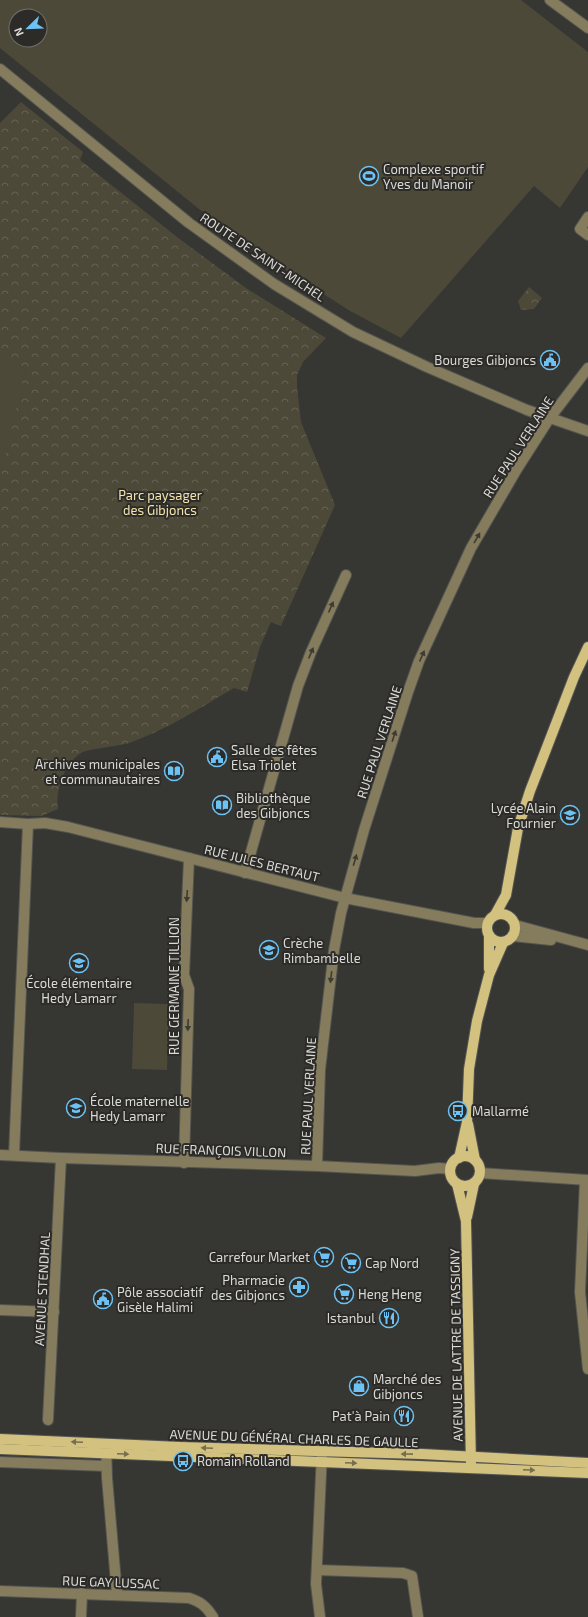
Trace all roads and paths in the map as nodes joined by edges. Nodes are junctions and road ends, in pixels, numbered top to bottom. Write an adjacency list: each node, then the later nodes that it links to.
1 (550, 0): 2 (street)
2 (588, 28)
3 (0, 69): 7 (street, ROUTE DE SAINT-MICHEL)
4 (588, 217): 5 (street)
5 (588, 235)
6 (588, 368): 7 (street, RUE PAUL VERLAINE)
7 (549, 419): 8 (street, ROUTE DE SAINT-MICHEL); 16 (street, RUE PAUL VERLAINE, one-way to 7)
8 (588, 432)
9 (346, 575): 14 (street, one-way to 9)
10 (588, 647): 15 (main road)
11 (0, 822): 12 (street)
12 (28, 824): 13 (street, RUE JULES BERTAUT); 28 (street)
13 (189, 858): 14 (street, RUE JULES BERTAUT); 32 (street, RUE GERMAINE TILLION, one-way to 32)
14 (246, 873): 16 (street, RUE JULES BERTAUT)
15 (506, 895): 17 (main road); 18 (main road)
16 (345, 898): 20 (street, RUE JULES BERTAUT); 33 (street, RUE PAUL VERLAINE, one-way to 33)
17 (495, 915): 18 (main road); 20 (main road)
18 (509, 916): 19 (main road)
19 (515, 925): 21 (main road); 22 (street)
20 (488, 929): 23 (main road); 25 (main road)
21 (513, 936): 22 (street); 23 (main road)
22 (574, 941): 24 (street)
23 (503, 943): 25 (main road)
24 (588, 945)
25 (489, 975): 26 (main road)
26 (467, 1122): 30 (main road); 31 (main road)
27 (0, 1155): 28 (street, RUE FRANÇOIS VILLON)
28 (14, 1155): 29 (street, RUE FRANÇOIS VILLON)
29 (61, 1158): 32 (street, RUE FRANÇOIS VILLON); 41 (street, AVENUE STENDHAL)
30 (459, 1158): 31 (main road); 34 (main road)
31 (475, 1160): 35 (main road)
32 (184, 1163): 33 (street, RUE FRANÇOIS VILLON)
33 (317, 1166): 34 (street, RUE FRANÇOIS VILLON)
34 (450, 1169): 37 (main road)
35 (480, 1173): 36 (street); 38 (main road)
36 (587, 1180): 42 (street)
37 (457, 1184): 38 (main road); 39 (main road, AVENUE DE LATTRE DE TASSIGNY)
38 (474, 1184): 39 (main road, AVENUE DE LATTRE DE TASSIGNY)
39 (466, 1221): 49 (main road, AVENUE DE LATTRE DE TASSIGNY)
40 (0, 1310): 41 (street)
41 (54, 1312): 43 (street, AVENUE STENDHAL)
42 (588, 1369)
43 (48, 1420)
44 (0, 1439): 45 (main road, AVENUE DU GÉNÉRAL CHARLES DE GAULLE, one-way to 44)
45 (106, 1448): 46 (main road, AVENUE DU GÉNÉRAL CHARLES DE GAULLE); 47 (main road, AVENUE DU GÉNÉRAL CHARLES DE GAULLE); 51 (street)
46 (0, 1449)
47 (322, 1457): 49 (main road, AVENUE DU GÉNÉRAL CHARLES DE GAULLE); 53 (street)
48 (0, 1462): 51 (street)
49 (471, 1463): 50 (main road, AVENUE DU GÉNÉRAL CHARLES DE GAULLE); 52 (main road, AVENUE DU GÉNÉRAL CHARLES DE GAULLE, one-way to 52)
50 (588, 1463)
51 (106, 1466): 56 (street)
52 (588, 1473)
53 (317, 1570): 59 (street); 60 (street)
54 (0, 1591): 55 (street, RUE GAY LUSSAC)
55 (82, 1593): 56 (street, RUE GAY LUSSAC); 57 (street)
56 (117, 1594): 58 (street, RUE GAY LUSSAC)
57 (81, 1617)
58 (213, 1617)
59 (320, 1617)
60 (418, 1617)

